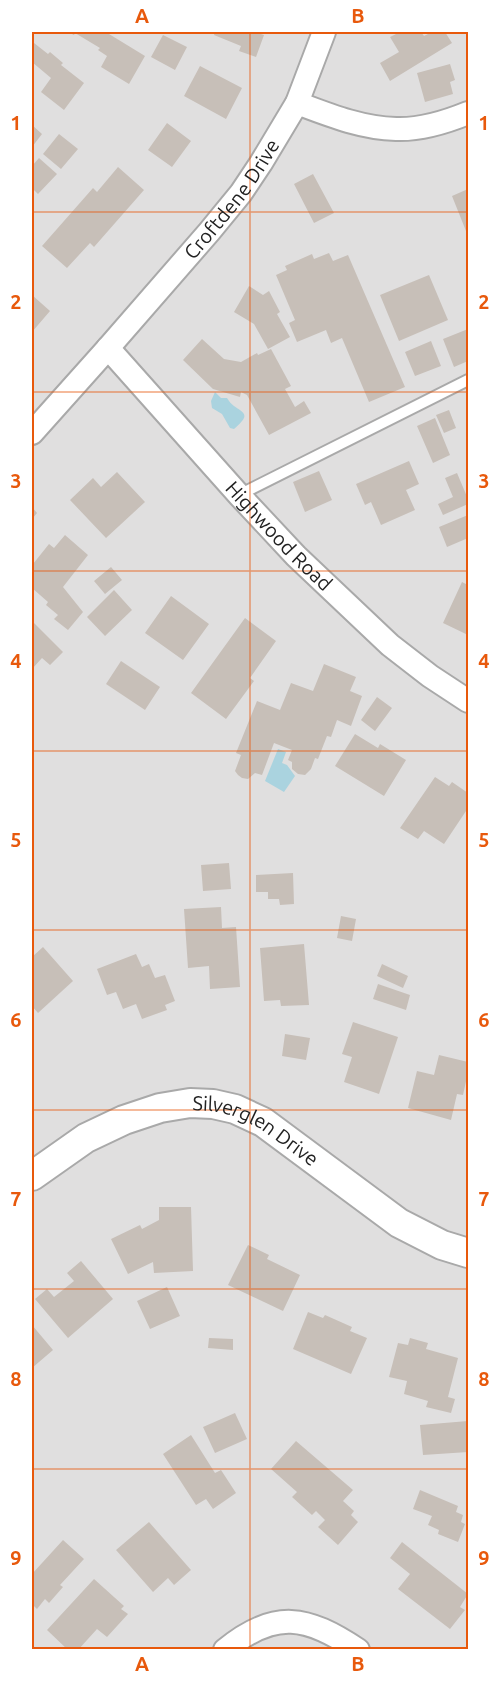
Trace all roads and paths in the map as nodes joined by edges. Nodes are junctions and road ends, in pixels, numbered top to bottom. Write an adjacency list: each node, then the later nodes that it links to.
1 (324, 32): 2 (street, Croftdene Drive)
2 (297, 103): 3 (street); 4 (street, Croftdene Drive)
3 (468, 113)
4 (108, 348): 6 (street, Croftdene Drive); 7 (street, Highwood Road)
5 (468, 380): 7 (lane)
6 (32, 433)
7 (239, 495): 8 (street, Highwood Road)
8 (468, 701)
9 (32, 1176): 10 (street, Silverglen Drive)
10 (468, 1253)
11 (225, 1650): 12 (street)
12 (358, 1650)

